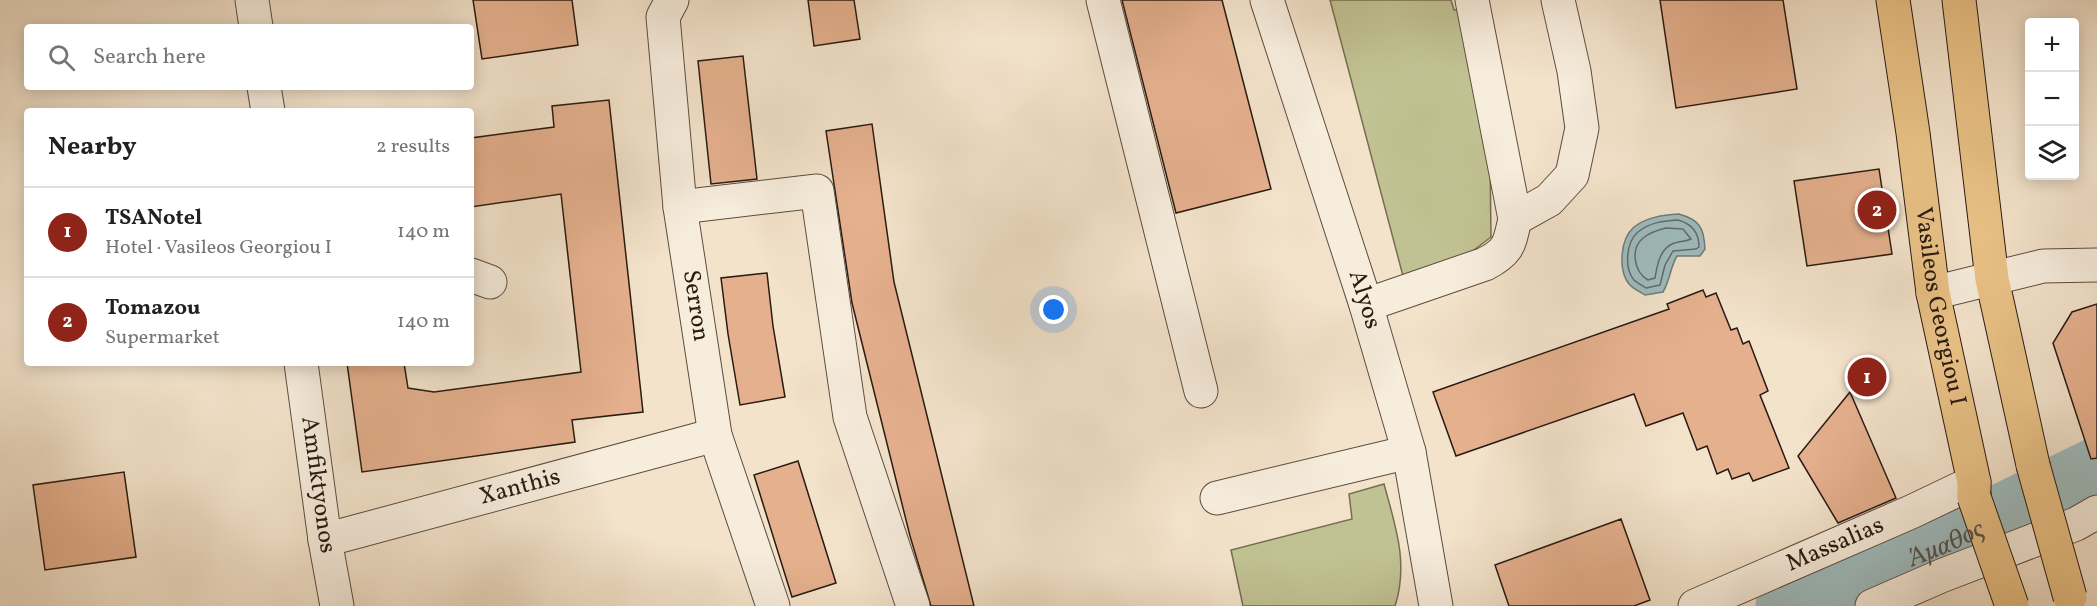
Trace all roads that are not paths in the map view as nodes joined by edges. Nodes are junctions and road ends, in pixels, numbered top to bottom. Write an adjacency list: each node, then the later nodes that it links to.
1 (252, 0): 9 (street)
2 (672, 0): 12 (street, Serron)
3 (1103, 0): 19 (street)
4 (1267, 0): 17 (street, Alyos)
5 (1472, 0): 13 (street)
6 (1558, 0): 13 (street)
7 (1893, 0): 16 (main road, Vasileos Georgiou I)
8 (1959, 0): 15 (main road)
9 (256, 24)
10 (264, 90): 11 (street)
11 (268, 108)
12 (680, 207): 20 (street, Serron); 29 (street)
13 (1515, 219): 17 (street)
14 (2097, 265): 15 (street)
15 (1992, 279): 16 (street); 26 (main road, bridge)
16 (1933, 293): 22 (main road, Vasileos Georgiou I)
17 (1366, 305): 21 (street, Alyos)
18 (301, 366): 25 (street, Amfiktyonos)
19 (1201, 391)
20 (715, 435): 25 (street, Xanthis); 28 (street, Serron)
21 (1409, 452): 23 (street); 30 (street, Alyos)
22 (1974, 490): 31 (street, Massalias); 33 (main road, Vasileos Georgiou I, bridge)
23 (1218, 498)
24 (2097, 512): 32 (street)
25 (325, 540): 27 (street, Amfiktyonos)
26 (2071, 602)
27 (337, 606)
28 (773, 606)
29 (913, 606)
30 (1436, 606)
31 (1695, 606)
32 (1872, 606)
33 (2012, 606)

